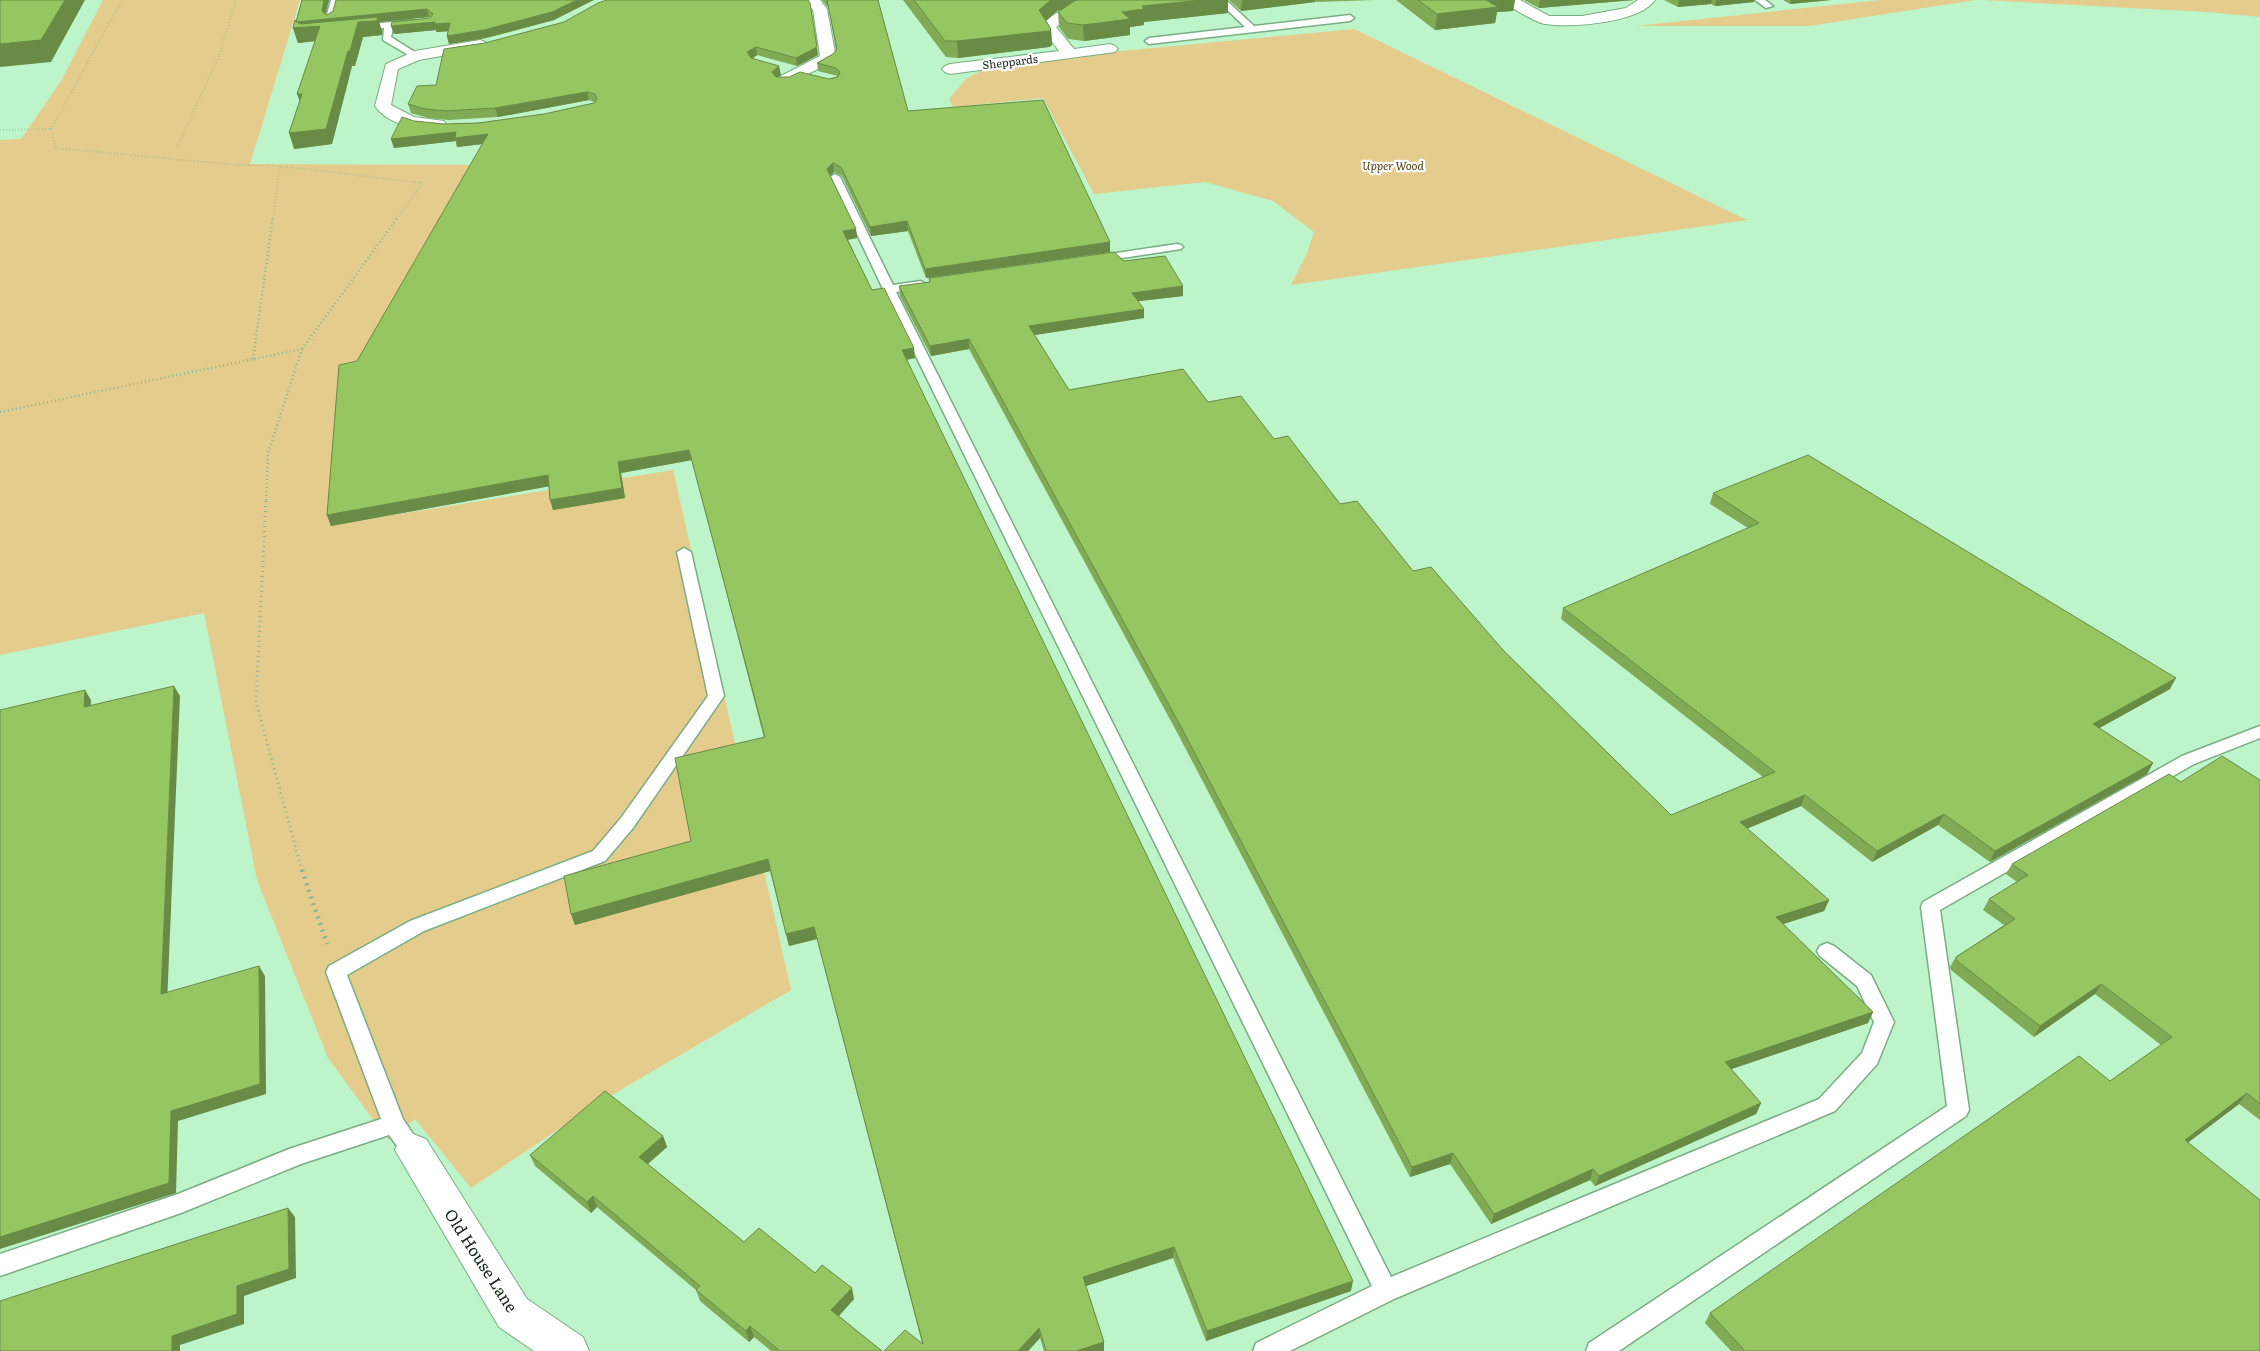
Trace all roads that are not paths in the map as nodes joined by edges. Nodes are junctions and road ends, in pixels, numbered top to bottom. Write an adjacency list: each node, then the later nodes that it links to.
1 (335, 0): 9 (lane)
2 (812, 0): 22 (street)
3 (1113, 0): 18 (street)
4 (1221, 0): 14 (lane)
5 (1509, 0): 6 (street)
6 (1648, 0)
7 (1760, 0): 8 (lane)
8 (1769, 6)
9 (330, 18)
10 (1350, 18): 14 (lane)
11 (419, 23): 12 (lane)
12 (390, 25): 13 (lane); 19 (lane)
13 (352, 28)
14 (1252, 29): 15 (lane)
15 (1149, 41)
16 (496, 42): 19 (street)
17 (1110, 49): 18 (street, Sheppards)
18 (1070, 54): 21 (street, Sheppards)
19 (415, 56): 25 (street)
20 (775, 66): 22 (street)
21 (950, 68)
22 (800, 73): 23 (street); 24 (street)
23 (824, 79)
24 (783, 81)
25 (455, 126)
26 (835, 177): 30 (lane)
27 (1177, 247): 28 (lane)
28 (1081, 261)
29 (937, 282): 30 (lane)
30 (889, 289): 37 (lane)
31 (684, 552): 34 (lane)
32 (2260, 732): 40 (lane)
33 (1827, 951): 37 (lane)
34 (336, 972): 35 (lane)
35 (403, 1137): 36 (lane); 38 (street, Old House Lane)
36 (0, 1265)
37 (1386, 1291): 39 (lane)
38 (569, 1351)
39 (1265, 1351)
40 (1598, 1351)

